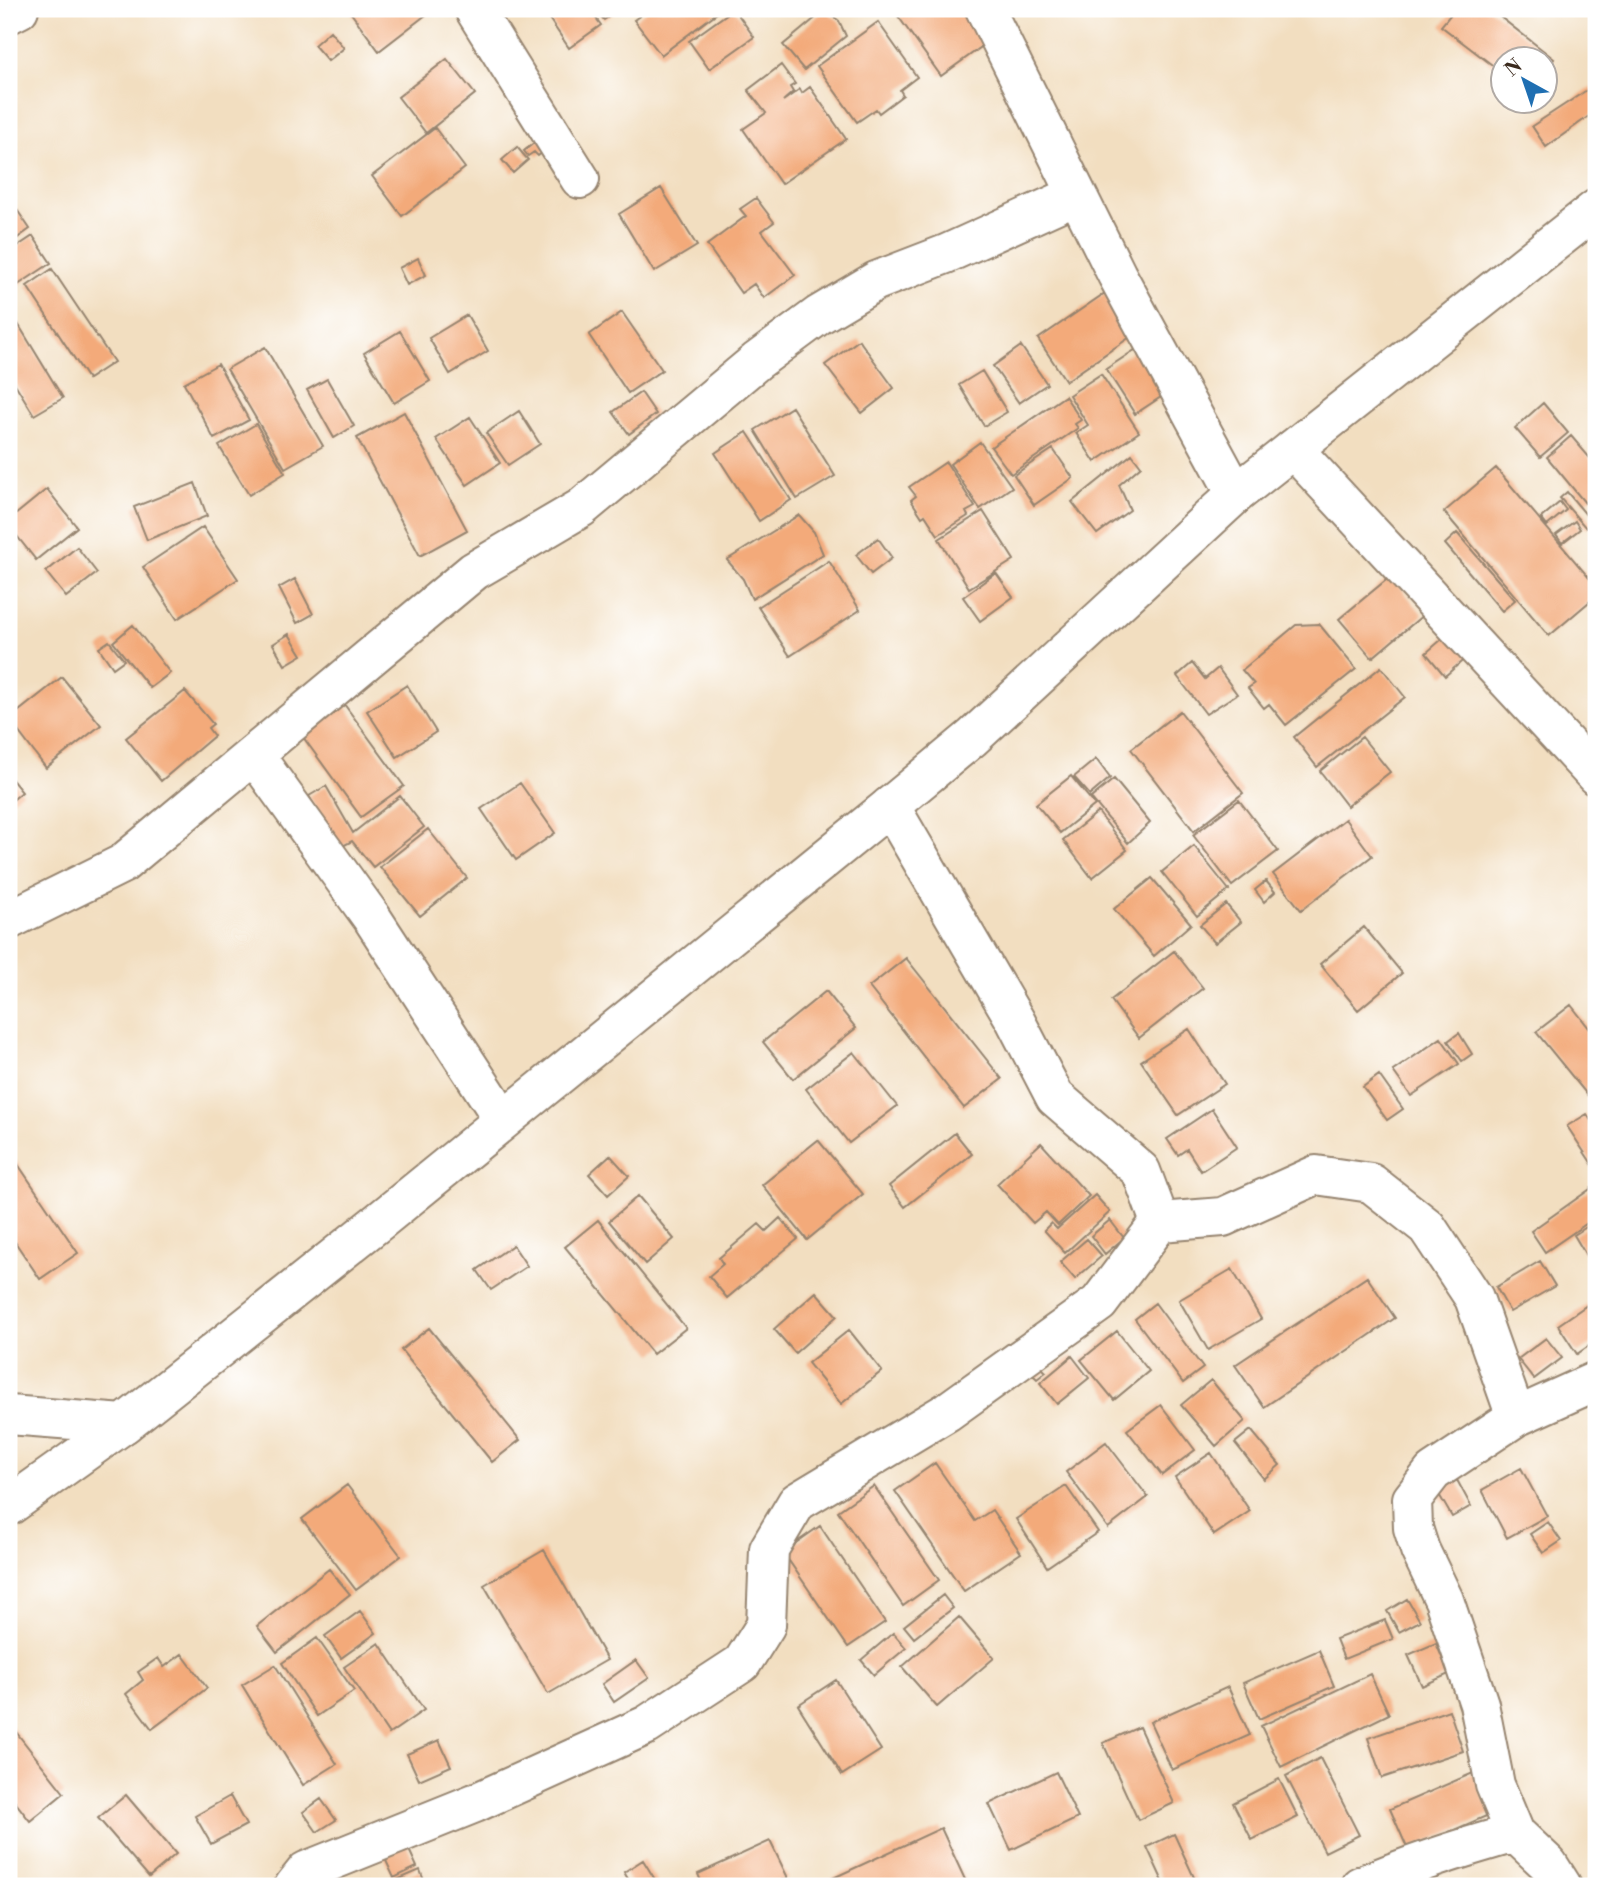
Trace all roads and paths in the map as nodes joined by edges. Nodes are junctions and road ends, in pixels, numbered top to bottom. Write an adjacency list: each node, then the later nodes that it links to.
1 (19, 9): 4 (street)
2 (474, 9): 5 (street)
3 (985, 9): 6 (street)
4 (9, 14)
5 (580, 179)
6 (1076, 195): 9 (street); 10 (street)
7 (1596, 208): 8 (street)
8 (1293, 449): 9 (street); 11 (street)
9 (1236, 494): 12 (street)
10 (250, 759): 13 (street); 14 (street)
11 (1596, 776)
12 (890, 806): 14 (street); 15 (street)
13 (9, 920)
14 (503, 1119): 19 (street)
15 (1160, 1222): 18 (street); 22 (street)
16 (1596, 1381): 18 (street)
17 (9, 1415): 19 (street)
18 (1516, 1417): 21 (street)
19 (124, 1424): 20 (street)
20 (9, 1506)
21 (1515, 1833): 23 (street); 24 (street)
22 (294, 1886)
23 (1360, 1886)
24 (1562, 1886)

